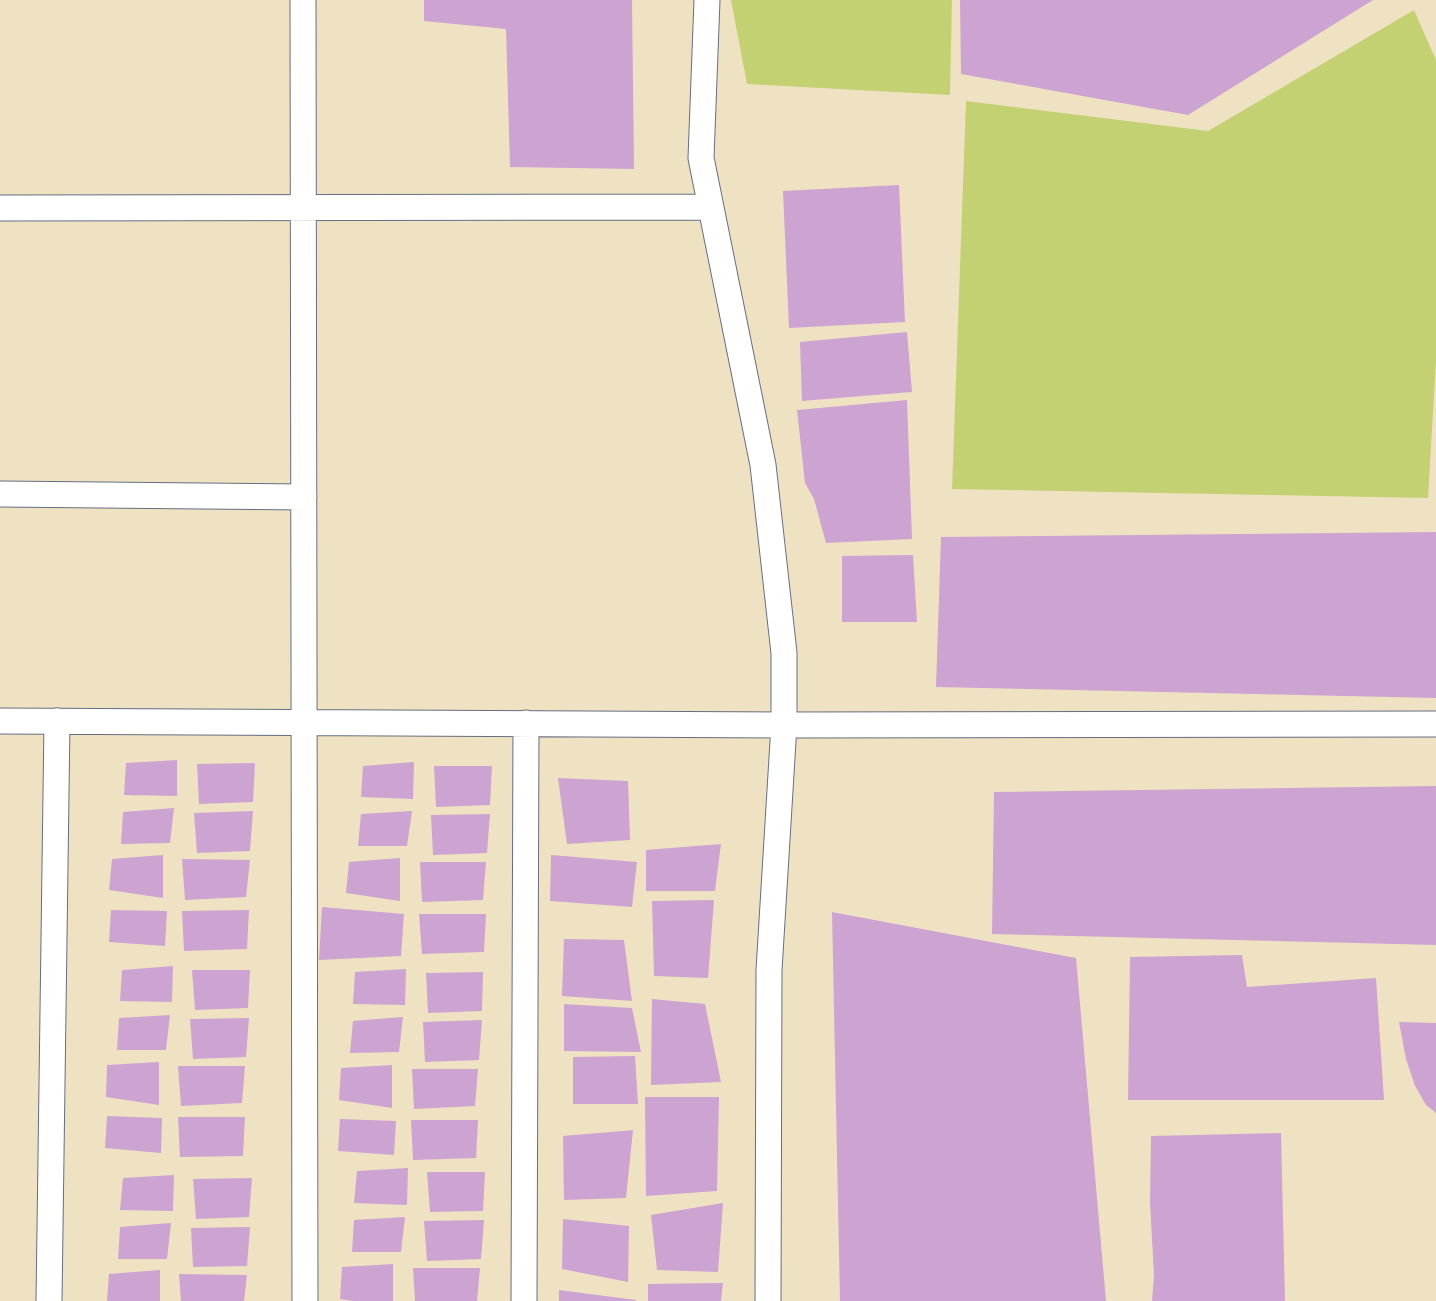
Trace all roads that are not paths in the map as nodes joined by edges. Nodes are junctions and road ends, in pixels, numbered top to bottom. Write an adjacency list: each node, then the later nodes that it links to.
1 (303, 0): 5 (street)
2 (707, 0): 3 (street)
3 (711, 207): 5 (street); 13 (street)
4 (0, 208): 5 (street)
5 (304, 208): 7 (street)
6 (0, 494): 7 (street)
7 (304, 497): 10 (street)
8 (0, 721): 9 (street)
9 (57, 721): 10 (street); 14 (street)
10 (304, 722): 11 (street); 15 (street)
11 (526, 723): 13 (street); 16 (street)
12 (1436, 724): 13 (street)
13 (784, 725): 17 (street)
14 (49, 1301)
15 (305, 1301)
16 (524, 1301)
17 (768, 1301)

